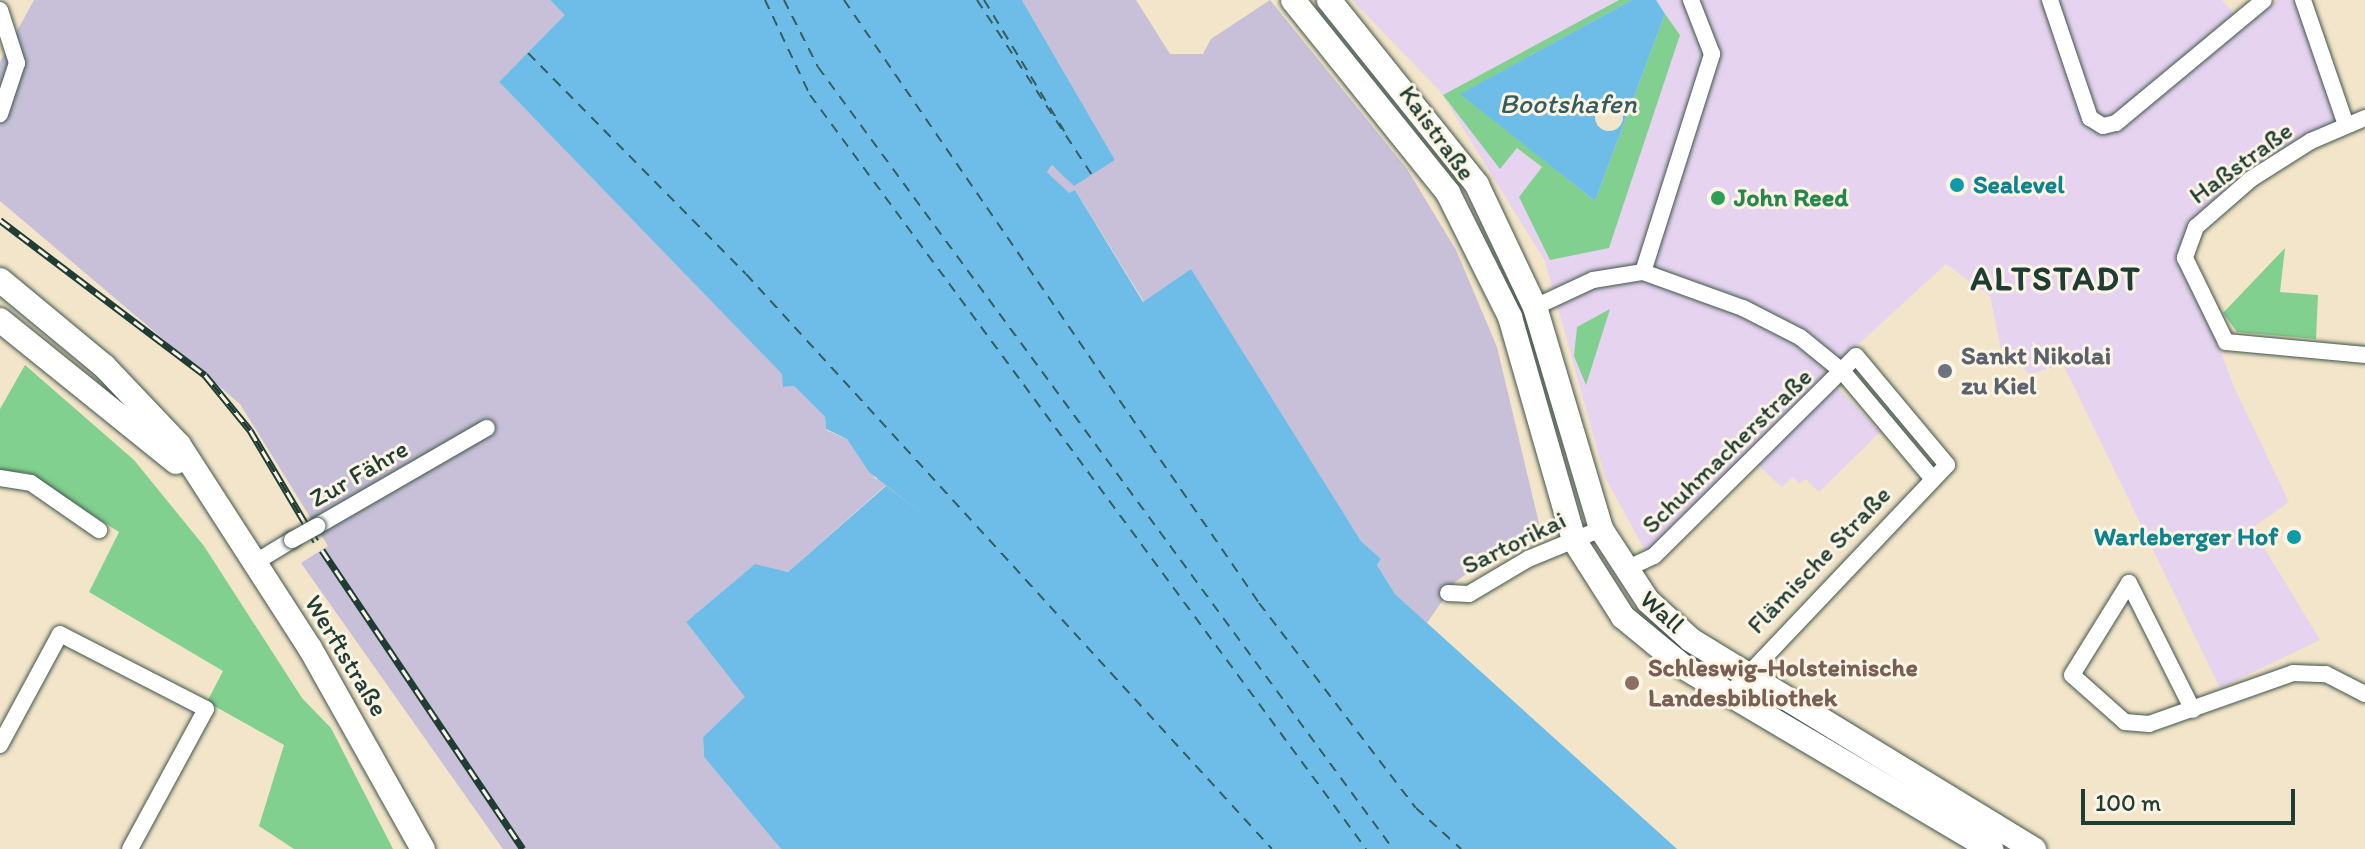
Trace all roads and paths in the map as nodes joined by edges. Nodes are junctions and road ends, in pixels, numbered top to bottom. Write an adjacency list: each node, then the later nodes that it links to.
1 (1293, 0): 14 (main road, Kaistraße)
2 (1329, 0): 13 (main road, Kaistraße)
3 (1691, 0): 11 (street)
4 (2050, 0): 5 (street)
5 (2264, 0)
6 (2303, 0): 10 (street)
7 (0, 10): 8 (street)
8 (0, 114)
9 (2365, 118): 10 (street, Haßstraße)
10 (2346, 125): 16 (street, Haßstraße)
11 (1643, 272): 13 (street); 17 (street)
12 (0, 280): 22 (main road, Werftstraße)
13 (1535, 307): 14 (street); 23 (main road, Wall)
14 (1510, 317): 25 (main road, Wall)
15 (0, 320): 22 (main road, Werftstraße)
16 (2365, 355)
17 (1843, 372): 19 (street, Schuhmacherstraße); 21 (street); 27 (street, Schuhmacherstraße)
18 (487, 428): 26 (street, Zur Fähre, bridge)
19 (1947, 465): 21 (street, Flämische Straße)
20 (0, 478): 24 (street)
21 (1932, 478): 29 (street, Flämische Straße)
22 (213, 496): 26 (main road, Werftstraße)
23 (1601, 529): 25 (street, Sartorikai); 27 (main road, Wall)
24 (99, 530)
25 (1574, 540): 28 (street, Sartorikai); 29 (main road, Wall)
26 (256, 562): 35 (main road, Werftstraße)
27 (1624, 570): 29 (main road, Wall)
28 (1448, 593)
29 (1738, 683): 33 (main road, Wall)
30 (2365, 694): 31 (street)
31 (2193, 710): 31 (street)
32 (0, 745): 34 (street)
33 (1945, 806): 36 (main road, Wall); 37 (main road, Wall)
34 (130, 849)
35 (423, 849)
36 (1991, 849)
37 (2034, 849)

